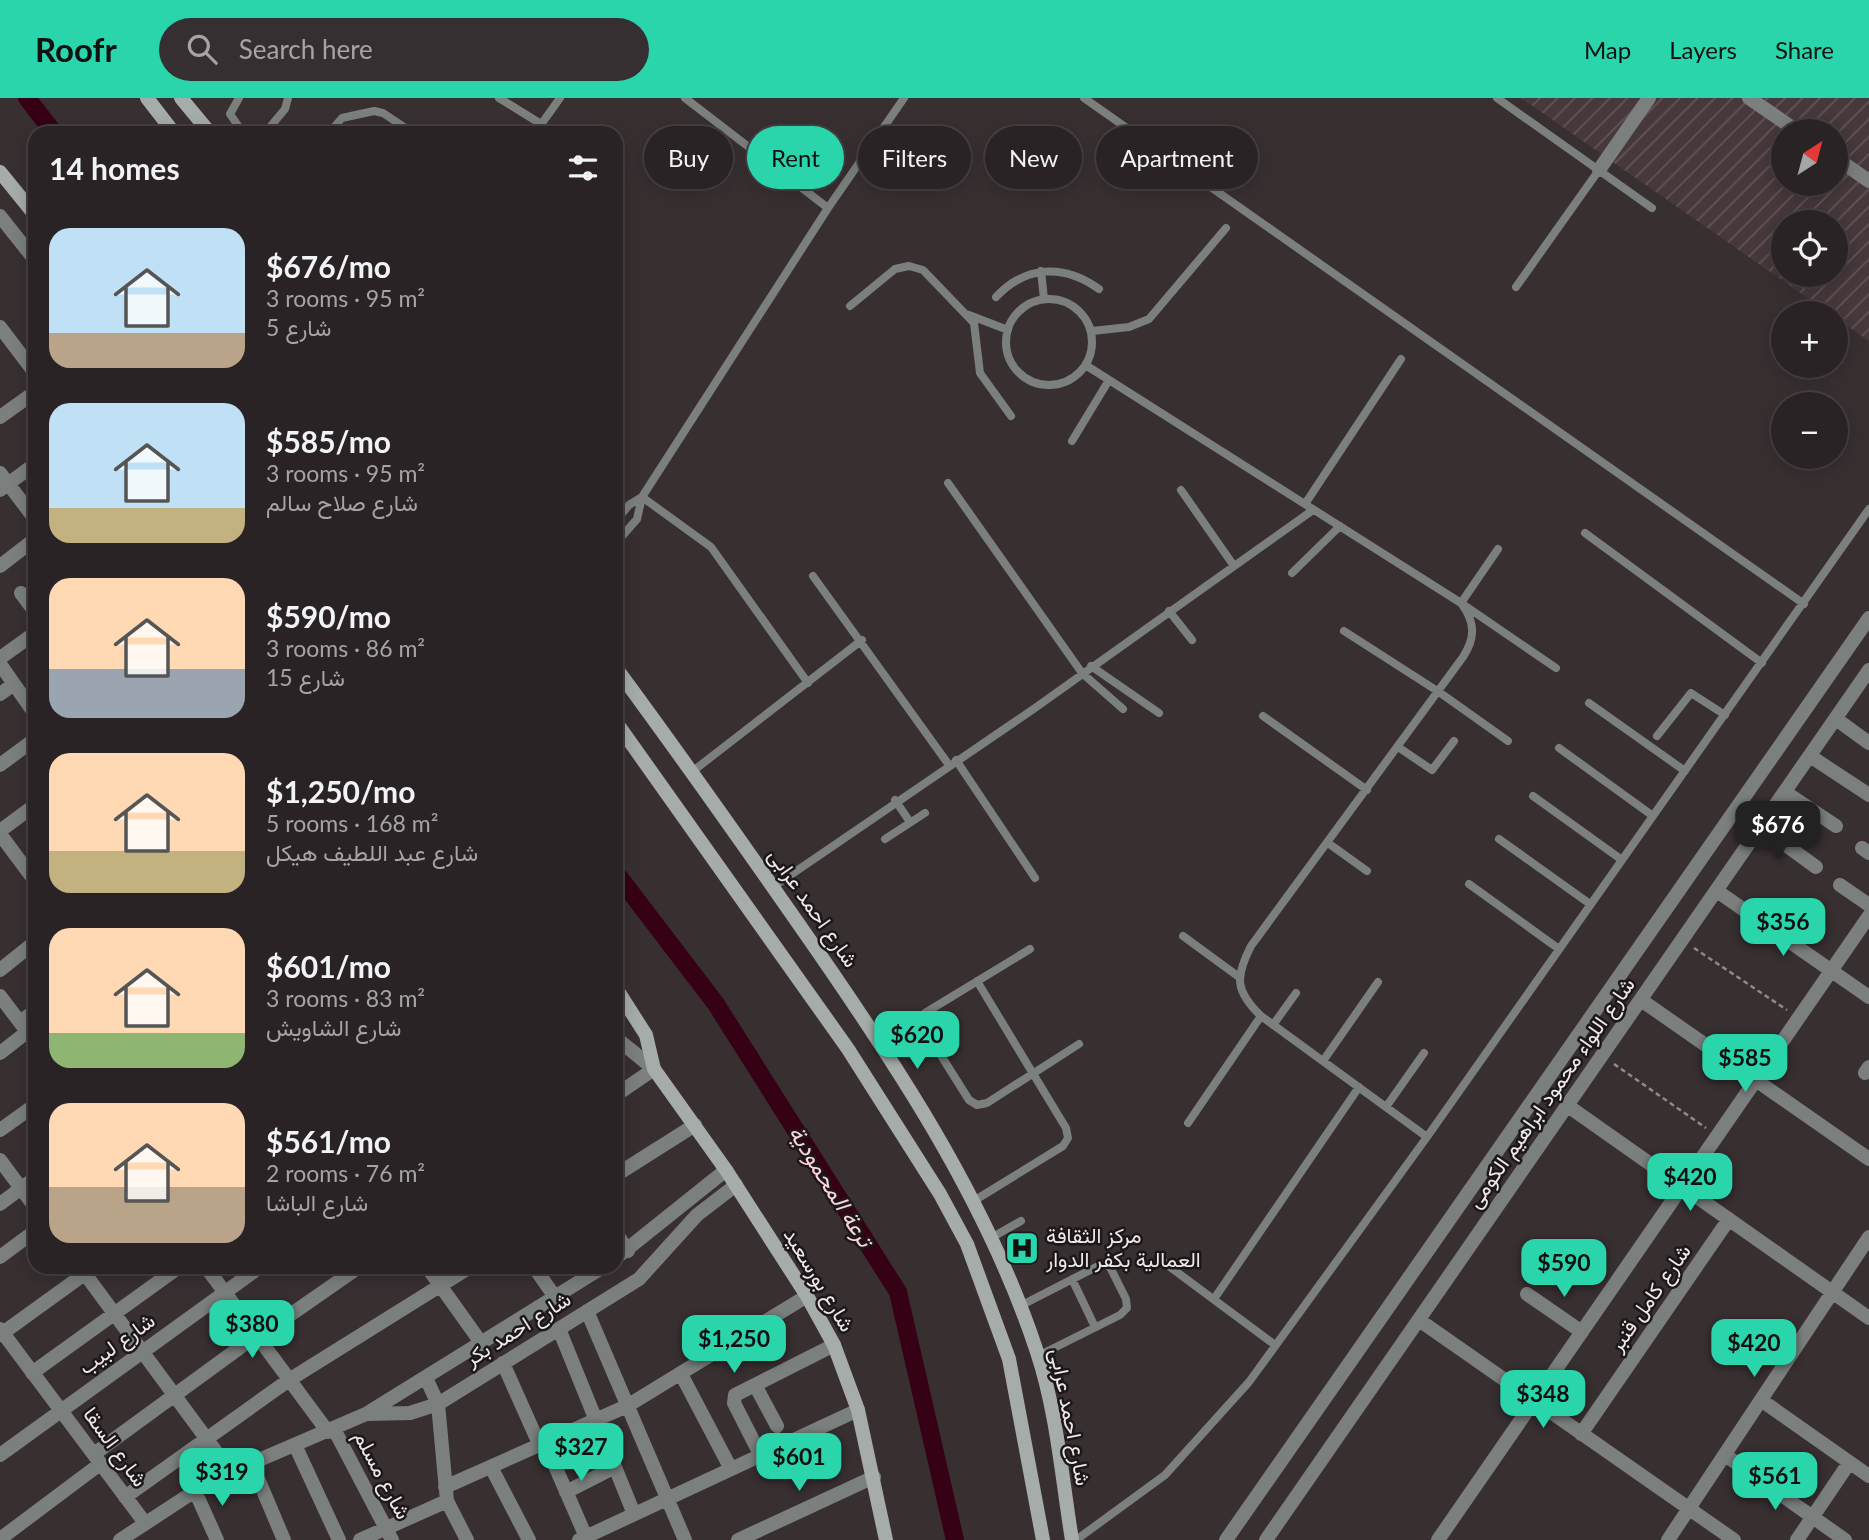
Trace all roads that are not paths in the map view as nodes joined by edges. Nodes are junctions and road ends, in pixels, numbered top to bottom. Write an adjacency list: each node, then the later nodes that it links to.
1 (147, 98): 15 (main road)
2 (181, 98): 16 (main road)
3 (239, 98): 17 (lane)
4 (288, 98): 18 (lane)
5 (499, 98): 14 (lane)
6 (560, 98): 14 (lane)
7 (685, 98): 26 (lane)
8 (904, 98): 26 (lane)
9 (1084, 98): 71 (lane)
10 (1497, 98): 22 (lane)
11 (1649, 98): 22 (street)
12 (1753, 99): 13 (street)
13 (1780, 119)
14 (541, 124)
15 (169, 126)
16 (204, 126)
17 (235, 126)
18 (271, 126)
19 (335, 126): 20 (lane)
20 (402, 126)
21 (1848, 166): 24 (street)
22 (1599, 170): 27 (lane); 32 (lane)
23 (0, 172): 25 (main road)
24 (1869, 181)
25 (28, 206)
26 (828, 208): 53 (lane)
27 (1652, 208)
28 (0, 216): 30 (street)
29 (1226, 228): 39 (lane)
30 (28, 251)
31 (1041, 271): 33 (lane); 34 (lane); 35 (lane)
32 (1516, 287)
33 (1098, 289)
34 (996, 298)
35 (1044, 299): 38 (lane); 39 (lane)
36 (850, 306): 37 (lane)
37 (969, 315): 38 (lane); 46 (lane)
38 (1008, 330): 43 (lane)
39 (1092, 331): 43 (lane)
40 (3, 337): 42 (street)
41 (1401, 359): 54 (lane)
42 (28, 365)
43 (1087, 366): 44 (lane)
44 (1110, 380): 48 (lane); 54 (lane)
45 (28, 397): 47 (street)
46 (1012, 416)
47 (0, 417)
48 (1072, 441)
49 (28, 468): 50 (street)
50 (3, 482): 57 (street)
51 (948, 483): 84 (lane)
52 (1181, 490): 65 (lane)
53 (642, 497): 58 (lane); 61 (lane); 86 (lane)
54 (1305, 504): 56 (lane)
55 (1869, 509): 71 (lane)
56 (1313, 510): 59 (lane); 65 (lane)
57 (28, 511)
58 (623, 512)
59 (1340, 526): 66 (lane); 70 (lane)
60 (1585, 533): 79 (lane)
61 (623, 535)
62 (28, 545): 64 (street)
63 (1498, 550): 70 (lane)
64 (0, 566)
65 (1234, 566): 72 (lane)
66 (1292, 573)
67 (813, 576): 76 (lane)
68 (21, 593): 69 (street)
69 (28, 602)
70 (1461, 603): 82 (lane); 89 (lane)
71 (1804, 604): 79 (lane)
72 (1169, 611): 77 (lane); 81 (lane)
73 (1869, 618): 287 (street)
74 (1344, 631): 89 (lane)
75 (28, 637): 78 (street)
76 (862, 640): 86 (lane); 107 (lane)
77 (1192, 640)
78 (0, 659)
79 (1762, 663): 95 (lane)
80 (0, 664): 87 (street)
81 (1091, 666): 84 (lane); 94 (lane)
82 (1556, 668)
83 (1869, 670): 88 (street, شارع اللواء محمود ابراهيم الكومى)
84 (1082, 673): 93 (lane); 107 (lane)
85 (623, 677): 109 (main road, شارع احمد عرابى)
86 (808, 683): 109 (lane)
87 (14, 684): 90 (street); 91 (street)
88 (1864, 688): 97 (street, شارع اللواء محمود ابراهيم الكومى)
89 (1439, 692): 101 (lane); 104 (lane)
90 (0, 694)
91 (28, 703)
92 (1589, 703): 110 (lane)
93 (1123, 709)
94 (1159, 713)
95 (1725, 715): 99 (lane); 110 (lane)
96 (1262, 716): 111 (lane)
97 (1836, 719): 102 (street); 106 (street, شارع اللواء محمود ابراهيم الكومى)
98 (623, 732): 285 (main road)
99 (1657, 736)
100 (1454, 741): 104 (lane)
101 (1507, 741)
102 (1869, 743)
103 (28, 744): 108 (street)
104 (1398, 747): 111 (lane)
105 (1559, 748): 118 (lane)
106 (1810, 756): 112 (street, شارع اللواء محمود ابراهيم الكومى); 113 (street)
107 (952, 762): 115 (lane); 130 (lane)
108 (0, 765)
109 (693, 771): 133 (main road, شارع احمد عرابى)
110 (1685, 771): 118 (lane)
111 (1367, 790): 125 (lane)
112 (1785, 792): 120 (street); 121 (street, شارع اللواء محمود ابراهيم الكومى)
113 (1869, 795)
114 (1534, 796): 126 (lane)
115 (895, 800): 119 (lane); 133 (lane)
116 (28, 810): 122 (street)
117 (925, 813): 119 (lane)
118 (1653, 817): 126 (lane)
119 (910, 822): 123 (lane)
120 (1836, 826)
121 (1761, 827): 127 (street); 134 (street, شارع اللواء محمود ابراهيم الكومى)
122 (0, 832): 128 (street)
123 (885, 839)
124 (1499, 839): 135 (lane)
125 (1328, 843): 129 (lane); 144 (lane)
126 (1622, 860): 135 (lane)
127 (1816, 867)
128 (28, 871)
129 (1367, 871)
130 (1035, 878)
131 (1469, 884): 141 (lane)
132 (1840, 885): 136 (street)
133 (773, 887): 181 (main road, شارع احمد عرابى)
134 (1717, 891): 143 (street); 151 (street, شارع اللواء محمود ابراهيم الكومى)
135 (1590, 904): 141 (lane)
136 (1869, 905)
137 (1869, 916): 143 (street)
138 (1183, 936): 144 (lane)
139 (28, 948): 142 (street)
140 (1030, 949): 145 (lane)
141 (1559, 949): 171 (lane)
142 (0, 970)
143 (1831, 971): 149 (street); 162 (street)
144 (1239, 977): 152 (lane)
145 (977, 981): 161 (lane); 161 (lane)
146 (1378, 982): 159 (lane)
147 (1296, 993): 153 (lane)
148 (0, 996): 154 (street)
149 (1869, 997)
150 (623, 1000): 160 (main road, شارع بورسعيد)
151 (1641, 1000): 162 (street); 165 (street, شارع اللواء محمود ابراهيم الكومى)
152 (1261, 1016): 153 (lane); 168 (lane)
153 (1273, 1025): 159 (lane)
154 (27, 1032): 158 (street)
155 (623, 1044): 160 (street, شارع بورسعيد)
156 (1079, 1044): 161 (lane)
157 (1424, 1053): 166 (lane)
158 (0, 1054)
159 (1323, 1061): 163 (lane)
160 (654, 1069): 164 (street); 169 (main road, شارع بورسعيد)
161 (1033, 1073): 181 (lane)
162 (1756, 1080): 172 (street); 178 (street)
163 (1359, 1087): 166 (lane); 211 (lane)
164 (623, 1090)
165 (1568, 1106): 178 (street); 216 (street, شارع اللواء محمود ابراهيم الكومى)
166 (1386, 1107): 171 (lane)
167 (28, 1110): 170 (street)
168 (1188, 1123)
169 (695, 1125): 174 (main road, شارع بورسعيد); 175 (street)
170 (0, 1130)
171 (1427, 1137): 224 (lane)
172 (1869, 1159)
173 (0, 1160): 179 (street)
174 (726, 1170): 177 (main road, شارع بورسعيد); 185 (street)
175 (623, 1171)
176 (28, 1183): 179 (street)
177 (736, 1185): 189 (street, شارع احمد بكر); 209 (main road, شارع بورسعيد)
178 (1682, 1186): 183 (street); 220 (street)
179 (21, 1188): 180 (street); 182 (street)
180 (28, 1198)
181 (972, 1202): 188 (main road, شارع احمد عرابى)
182 (0, 1204)
183 (1729, 1219): 206 (street); 244 (street, شارع كامل قنبر)
184 (1021, 1221): 188 (lane)
185 (653, 1231): 189 (street); 190 (street)
186 (28, 1236): 191 (street)
187 (1869, 1237): 206 (street)
188 (992, 1238): 212 (main road, شارع احمد عرابى)
189 (669, 1246): 193 (street, شارع احمد بكر)
190 (627, 1251): 193 (street)
191 (0, 1257)
192 (1162, 1261): 211 (lane)
193 (656, 1263): 213 (street, شارع احمد بكر)
194 (79, 1274): 219 (street)
195 (89, 1274): 214 (street)
196 (169, 1274): 214 (street)
197 (211, 1274): 207 (street, شارع مسلم)
198 (251, 1274): 207 (street, شارع لبيب)
199 (345, 1274): 221 (street)
200 (432, 1274): 205 (street)
201 (459, 1274): 205 (street)
202 (539, 1274): 210 (street)
203 (592, 1274): 210 (street, شارع احمد بكر)
204 (1072, 1279): 212 (lane); 217 (lane); 217 (lane)
205 (440, 1286): 222 (street); 231 (street)
206 (1832, 1292): 215 (street); 234 (street)
207 (225, 1293): 221 (street, شارع مسلم); 225 (street, شارع لبيب)
208 (1527, 1294): 220 (street)
209 (807, 1296): 223 (main road, شارع بورسعيد); 229 (street)
210 (555, 1297): 222 (street, شارع احمد بكر)
211 (1213, 1299): 224 (lane)
212 (1020, 1306): 226 (main road, شارع احمد عرابى)
213 (587, 1311): 218 (street, شارع احمد بكر); 237 (street)
214 (115, 1313): 225 (street); 228 (street)
215 (1869, 1318)
216 (1419, 1320): 235 (street); 273 (street, شارع اللواء محمود ابراهيم الكومى)
217 (1095, 1327): 226 (lane)
218 (559, 1329): 227 (street, شارع احمد بكر); 241 (street)
219 (1, 1332): 228 (street, شارع السقا)
220 (1582, 1332): 235 (street)
221 (257, 1336): 231 (street, شارع مسلم); 233 (street)
222 (482, 1344): 230 (street, شارع احمد بكر)
223 (834, 1345): 232 (street); 239 (main road, شارع بورسعيد)
224 (1275, 1345): 286 (lane)
225 (143, 1351): 233 (street); 238 (street, شارع لبيب)
226 (1038, 1356): 286 (main road, شارع احمد عرابى)
227 (503, 1363): 236 (street, شارع احمد بكر); 247 (street)
228 (32, 1373): 238 (street, شارع السقا)
229 (681, 1374): 237 (street); 256 (street)
230 (426, 1378): 236 (street); 240 (street, شارع احمد بكر)
231 (289, 1380): 243 (street, شارع مسلم); 245 (street)
232 (755, 1385): 242 (street); 249 (street)
233 (175, 1395): 245 (street); 251 (street)
234 (1761, 1401): 250 (street); 253 (street)
235 (1534, 1402): 244 (street); 288 (street)
236 (438, 1404): 240 (street, شارع احمد بكر); 262 (street)
237 (628, 1406): 241 (street); 264 (street)
238 (62, 1410): 248 (street, شارع لبيب); 251 (street, شارع السقا)
239 (858, 1410): 249 (street); 259 (main road, شارع بورسعيد)
240 (366, 1414): 243 (street, شارع احمد بكر)
241 (596, 1420): 247 (street); 255 (street)
242 (777, 1426)
243 (331, 1431): 246 (street, شارع احمد بكر); 269 (street, شارع مسلم)
244 (1581, 1434): 265 (street)
245 (206, 1439): 257 (street); 263 (street)
246 (295, 1445): 252 (street, شارع احمد بكر); 278 (street)
247 (542, 1445): 254 (street); 261 (street)
248 (2, 1449)
249 (761, 1455): 256 (street)
250 (1725, 1455): 265 (street); 267 (street)
251 (97, 1459): 263 (street, شارع السقا); 270 (street)
252 (251, 1462): 257 (street, شارع احمد بكر); 277 (street)
253 (1849, 1462): 258 (street); 267 (street)
254 (491, 1467): 262 (street); 281 (street)
255 (615, 1467): 261 (street); 266 (street)
256 (731, 1469): 264 (street)
257 (231, 1472): 260 (street, شارع احمد بكر)
258 (1869, 1476)
259 (874, 1477): 271 (street); 284 (main road, شارع بورسعيد)
260 (195, 1491): 268 (street, شارع احمد بكر); 276 (street)
261 (566, 1492): 272 (street)
262 (446, 1494): 269 (street); 280 (street)
263 (125, 1497): 268 (street, شارع السقا)
264 (667, 1499): 266 (street); 282 (street)
265 (1689, 1509): 289 (street); 290 (street)
266 (634, 1514): 272 (street)
267 (1812, 1517): 291 (street); 292 (street)
268 (143, 1524): 274 (street, شارع احمد بكر); 275 (street, شارع السقا)
269 (389, 1534): 279 (street)
270 (4, 1535)
271 (756, 1536): 283 (street)
272 (582, 1539)
273 (1268, 1539)
274 (120, 1540)
275 (148, 1540)
276 (217, 1540)
277 (284, 1540)
278 (339, 1540)
279 (360, 1540)
280 (467, 1540)
281 (529, 1540)
282 (685, 1540)
283 (738, 1540)
284 (886, 1540)
285 (1042, 1540)
286 (1074, 1540)
287 (1226, 1540)
288 (1438, 1540)
289 (1668, 1540)
290 (1734, 1540)
291 (1797, 1540)
292 (1845, 1540)

